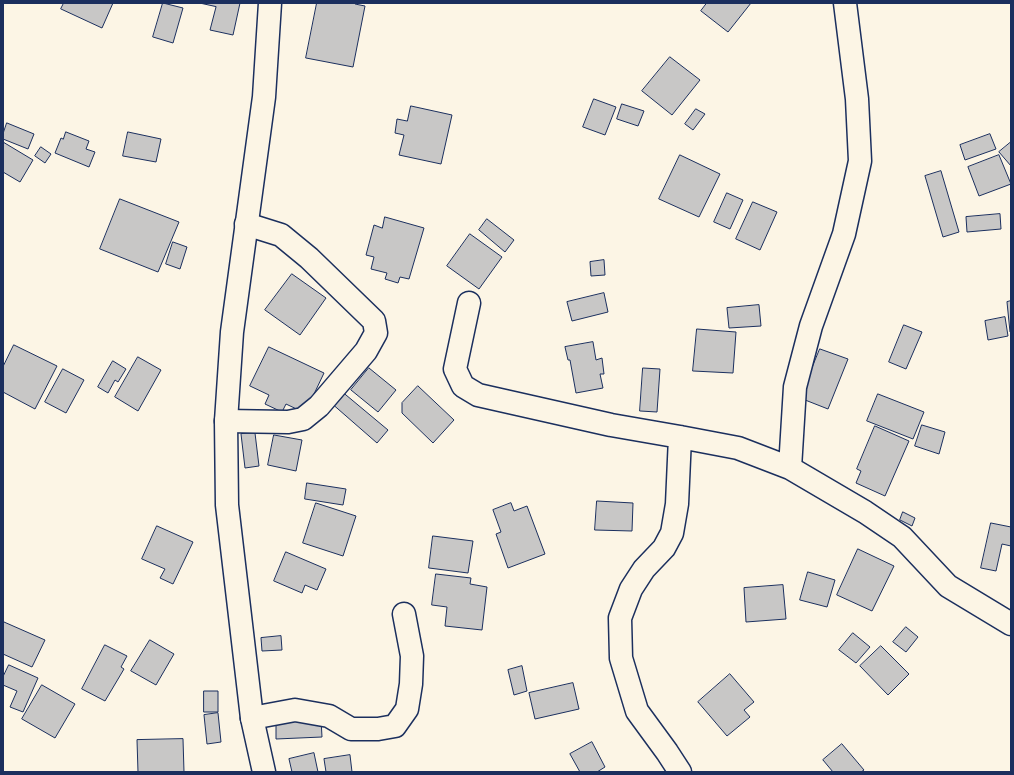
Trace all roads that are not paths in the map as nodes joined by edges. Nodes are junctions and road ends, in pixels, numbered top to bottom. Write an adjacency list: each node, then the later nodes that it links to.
1 (270, 3): 3 (street)
2 (845, 3): 7 (street)
3 (246, 224): 5 (street); 5 (street)
4 (469, 303): 6 (street)
5 (226, 422): 10 (street)
6 (680, 436): 7 (street); 12 (street)
7 (790, 468): 9 (street)
8 (404, 614): 10 (street)
9 (1011, 624)
10 (252, 718): 11 (street)
11 (264, 772)
12 (680, 772)

